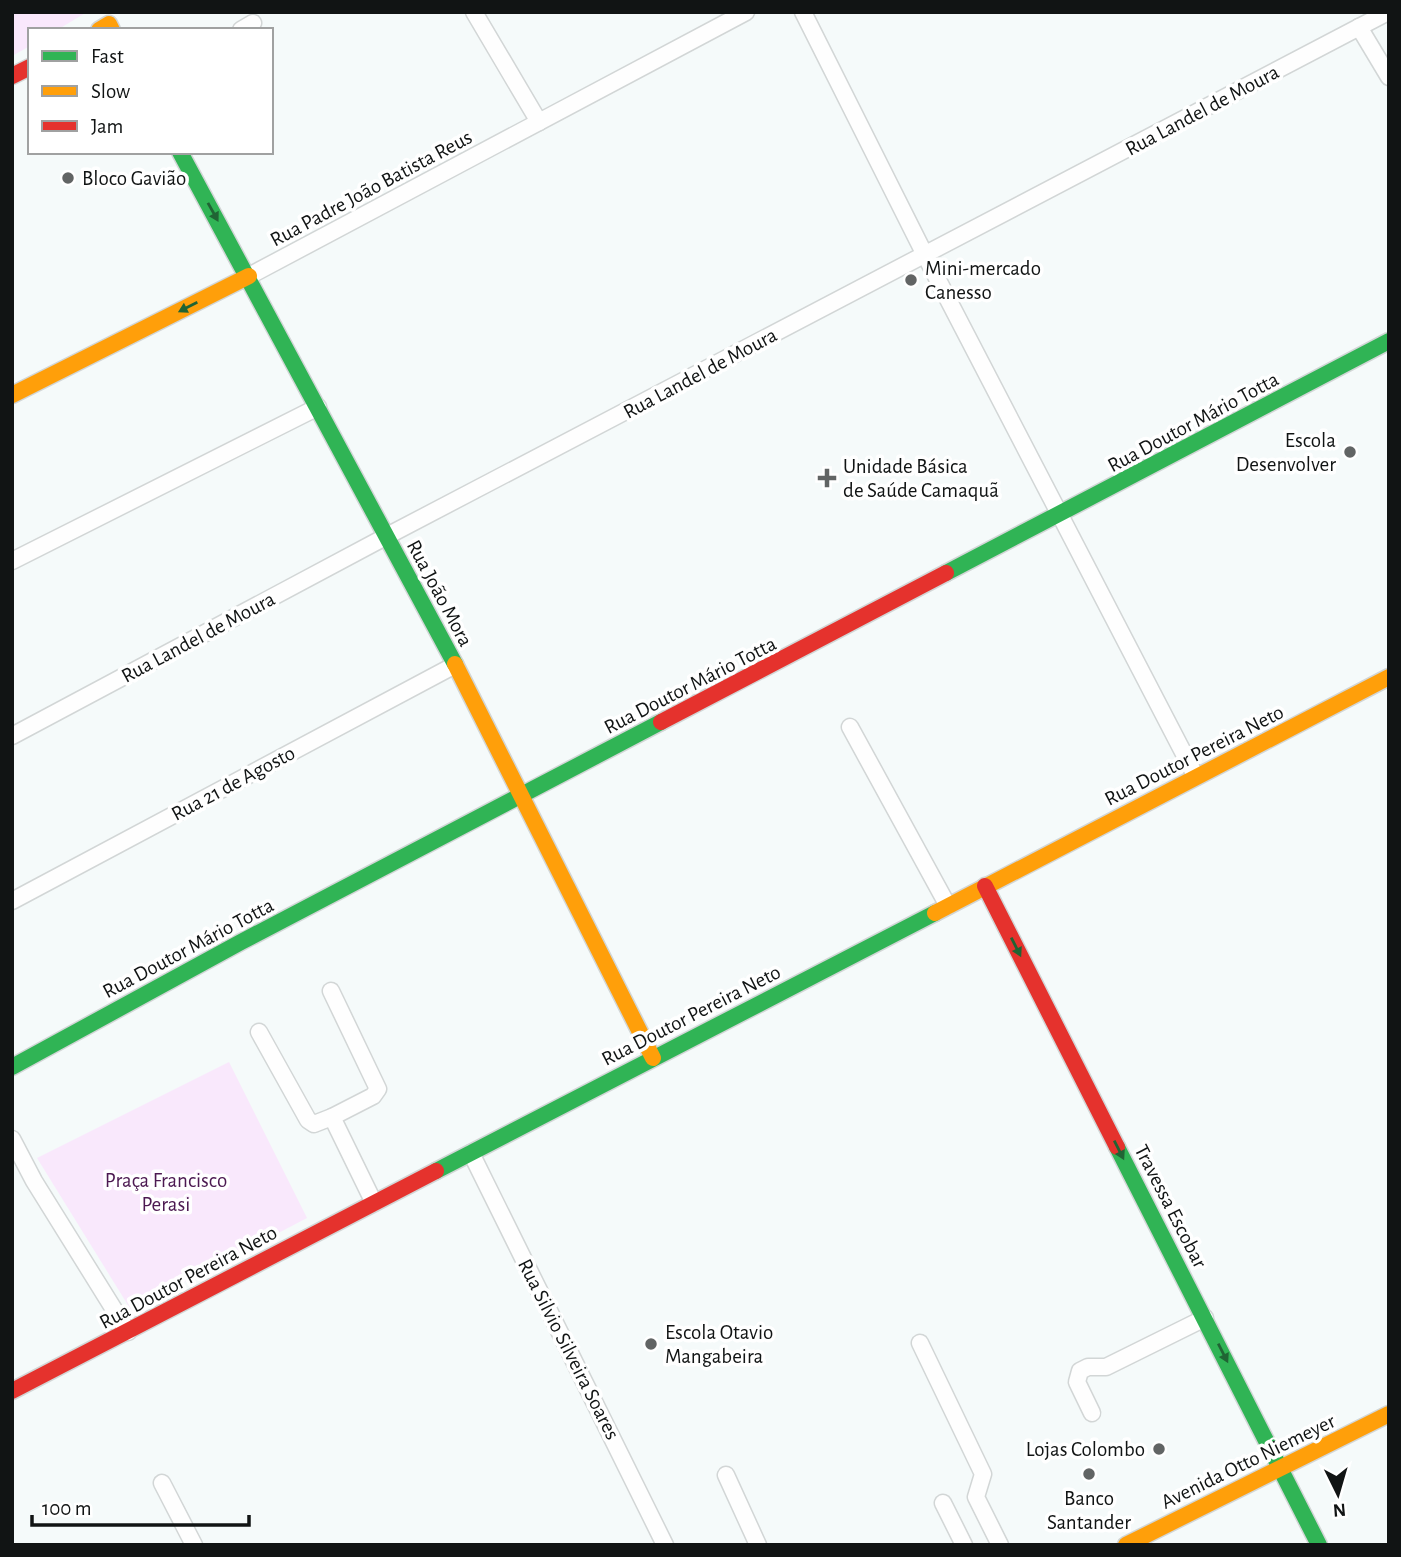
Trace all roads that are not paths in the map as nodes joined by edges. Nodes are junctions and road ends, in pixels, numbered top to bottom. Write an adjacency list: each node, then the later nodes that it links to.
1 (474, 12): 9 (street)
2 (746, 12): 9 (street, Rua Padre João Batista Reus)
3 (803, 12): 11 (street)
4 (1388, 12): 5 (street, Rua Landel de Moura)
5 (1359, 27): 8 (street); 11 (street, Rua Landel de Moura)
6 (28, 68): 7 (street)
7 (12, 76)
8 (1389, 77)
9 (539, 122): 12 (street, Rua Padre João Batista Reus)
10 (181, 154): 12 (street, Rua João Mora, one-way to 12)
11 (925, 255): 16 (street); 17 (street, Rua Landel de Moura)
12 (249, 276): 14 (street, Rua Padre João Batista Reus, one-way to 14); 15 (street, Rua João Mora)
13 (1389, 341): 16 (street, Rua Doutor Mário Totta)
14 (12, 395)
15 (318, 407): 17 (street, Rua João Mora); 18 (street)
16 (1061, 515): 23 (street); 24 (street, Rua Doutor Mário Totta)
17 (387, 536): 19 (street, Rua João Mora); 22 (street, Rua Landel de Moura)
18 (12, 561)
19 (454, 665): 24 (street, Rua João Mora); 26 (street, Rua 21 de Agosto)
20 (1389, 677): 23 (street, Rua Doutor Pereira Neto)
21 (850, 727): 27 (street)
22 (12, 736)
23 (1196, 777): 25 (street, Rua Doutor Pereira Neto)
24 (523, 795): 30 (street, Rua João Mora); 31 (street, Rua Doutor Mário Totta)
25 (985, 886): 27 (street, Rua Doutor Pereira Neto); 36 (street, Travessa Escobar, one-way to 36)
26 (12, 901)
27 (948, 906): 30 (street, Rua Doutor Pereira Neto)
28 (331, 991): 32 (street)
29 (259, 1032): 32 (street)
30 (653, 1058): 34 (street, Rua Doutor Pereira Neto)
31 (12, 1067)
32 (332, 1118): 35 (street)
33 (12, 1139): 37 (street)
34 (471, 1153): 35 (street, Rua Doutor Pereira Neto); 47 (street, Rua Silvio Silveira Soares)
35 (374, 1203): 37 (street, Rua Doutor Pereira Neto)
36 (1205, 1318): 40 (street); 42 (street, Travessa Escobar, one-way to 42)
37 (128, 1332): 39 (street, Rua Doutor Pereira Neto)
38 (920, 1343): 50 (street)
39 (12, 1391)
40 (1091, 1413)
41 (1389, 1414): 42 (street, Avenida Otto Niemeyer)
42 (1281, 1468): 51 (street, Avenida Otto Niemeyer); 52 (street, Travessa Escobar)
43 (726, 1475): 48 (street)
44 (162, 1483): 46 (street)
45 (943, 1503): 49 (street)
46 (194, 1545)
47 (665, 1545)
48 (758, 1545)
49 (964, 1545)
50 (1000, 1545)
51 (1126, 1545)
52 (1319, 1545)

